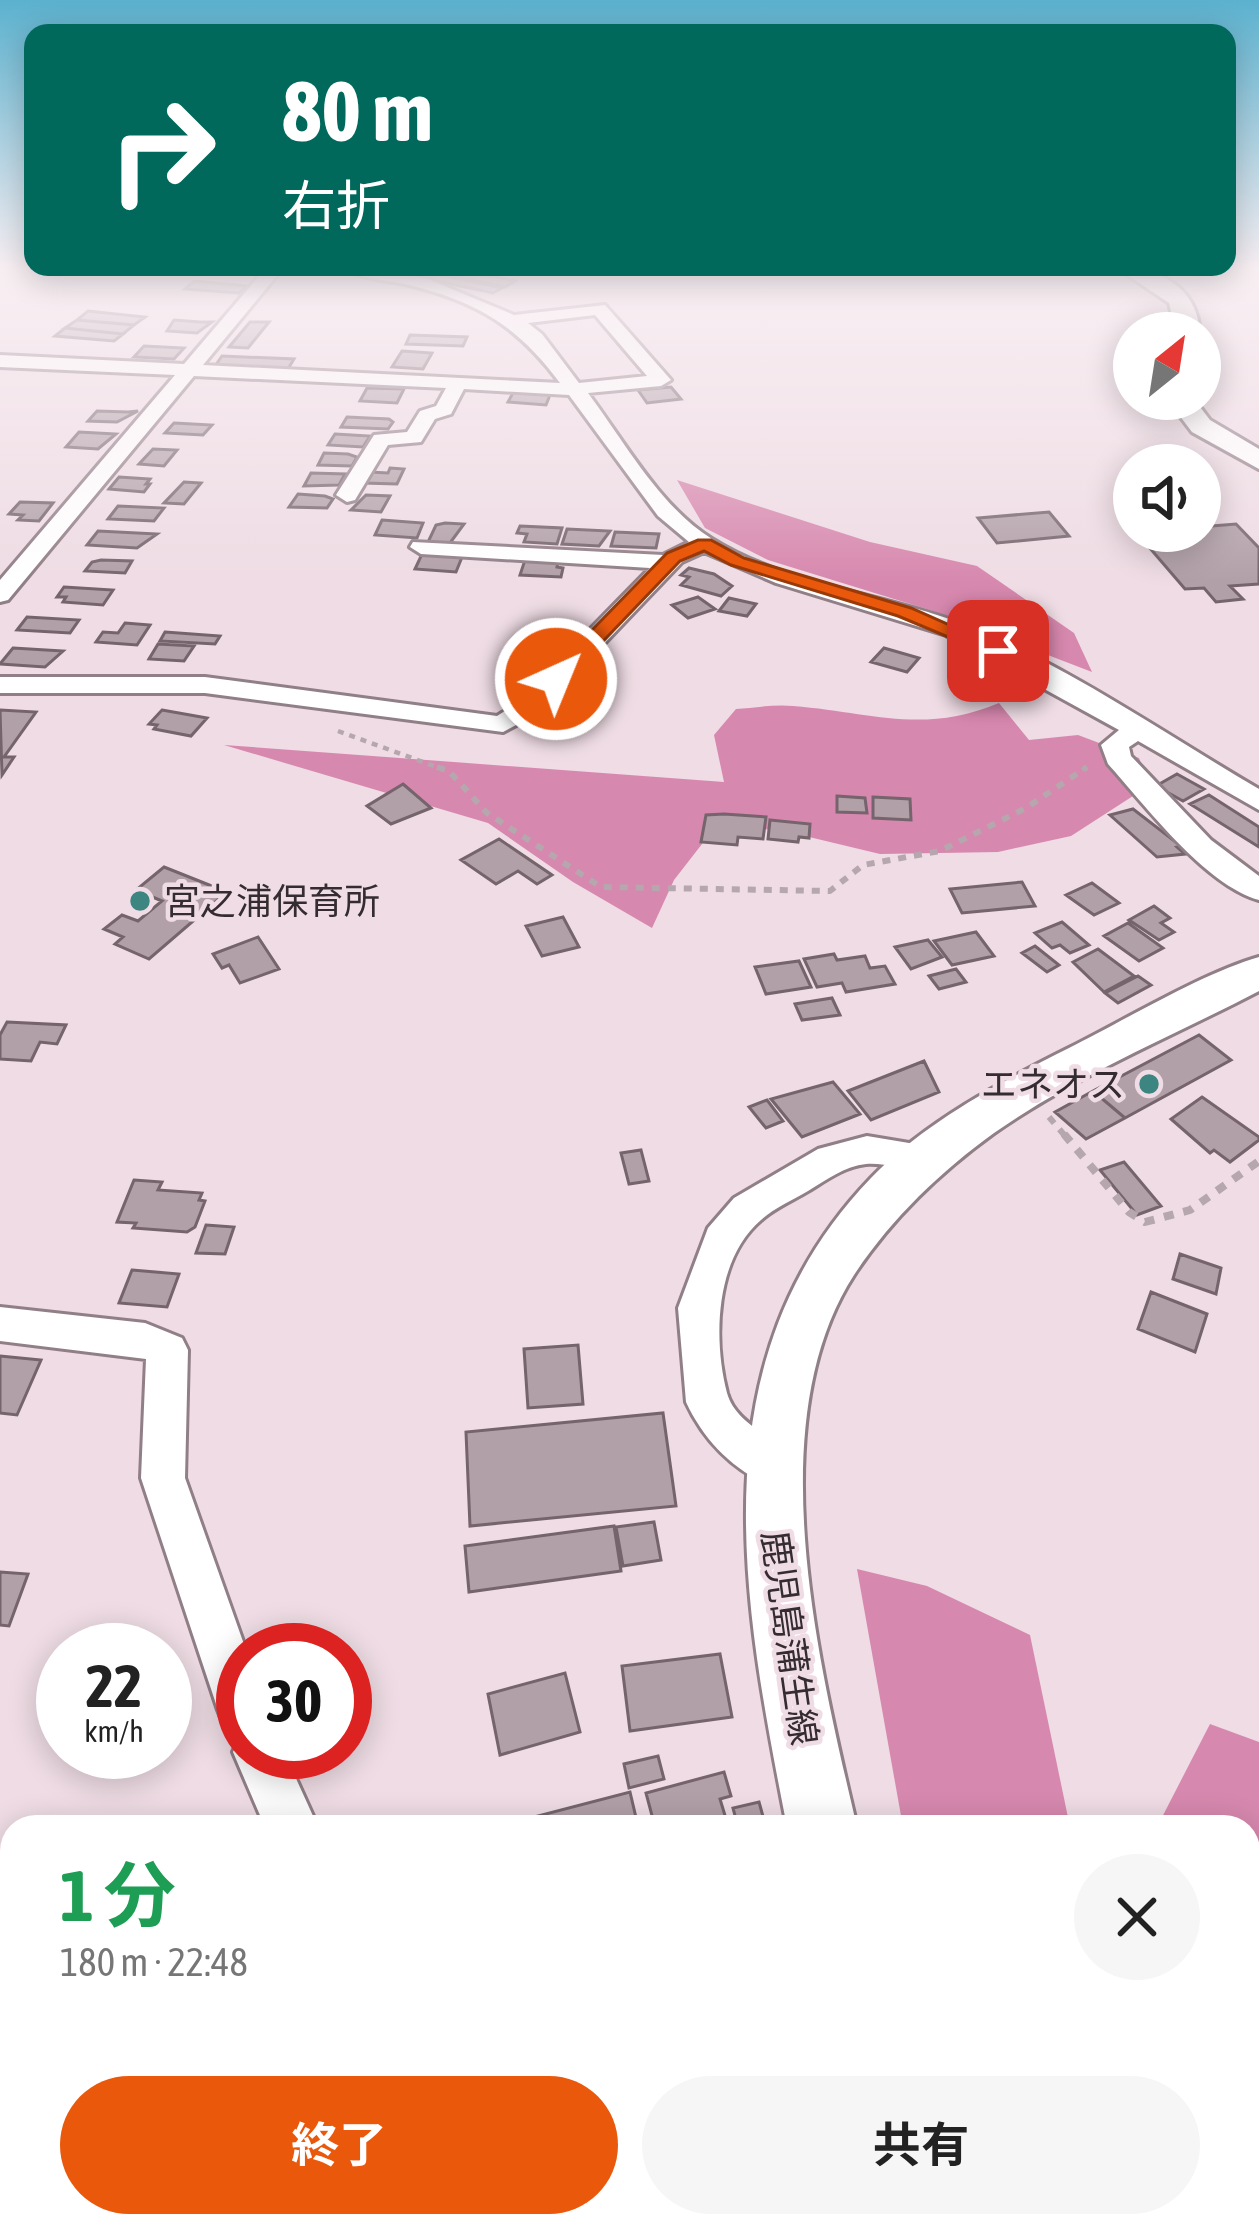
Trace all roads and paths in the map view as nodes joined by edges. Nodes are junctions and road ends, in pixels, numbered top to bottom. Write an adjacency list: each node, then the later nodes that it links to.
1 (190, 372): 13 (street)
2 (222, 372): 5 (street)
3 (562, 372): 6 (street)
4 (654, 372): 6 (street)
5 (458, 383): 6 (street); 9 (street)
6 (574, 389): 10 (street)
7 (1196, 420): 8 (main road)
8 (1259, 461)
9 (347, 496)
10 (704, 544): 12 (street); 16 (street)
11 (421, 547): 12 (street)
12 (669, 562): 14 (street)
13 (0, 595)
14 (0, 685)
15 (336, 731): 16 (path)
16 (1126, 737): 17 (street); 18 (street)
17 (1259, 801)
18 (1259, 890)
19 (1259, 972): 20 (main road, 鹿児島蒲生線)
20 (1028, 1091): 21 (main road, 鹿児島蒲生線); 22 (path)
21 (926, 1158): 24 (main road, 鹿児島蒲生線); 24 (street)
22 (1259, 1161)
23 (0, 1324): 25 (street)
24 (772, 1466): 28 (main road, 鹿児島蒲生線)
25 (216, 1632)
26 (270, 1779): 27 (street)
27 (287, 1815)
28 (818, 1815)

